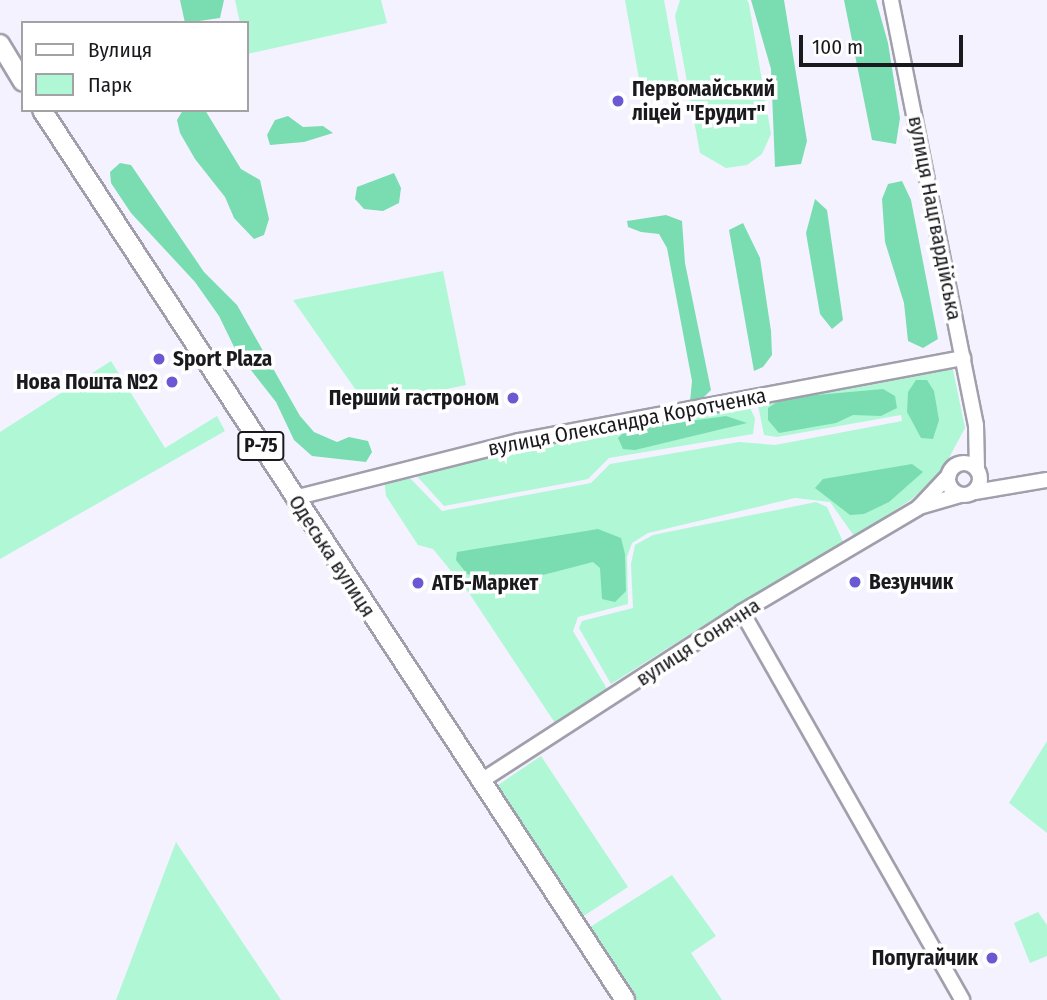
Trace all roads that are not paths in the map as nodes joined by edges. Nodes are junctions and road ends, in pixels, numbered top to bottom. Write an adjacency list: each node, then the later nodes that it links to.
1 (891, 0): 5 (street, вулиця Нацгвардійська)
2 (0, 44): 3 (main road)
3 (21, 79)
4 (43, 112): 12 (main road, Одеська вулиця / Р-75)
5 (963, 358): 6 (street, вулиця Нацгвардійська); 12 (street, вулиця Олександра Коротченка)
6 (977, 436): 7 (street); 8 (street, вулиця Нацгвардійська)
7 (951, 471): 8 (street, вулиця Сонячна); 11 (street); 13 (street, вулиця Сонячна)
8 (978, 471): 10 (street, вулиця Сонячна); 11 (street, вулиця Нацгвардійська)
9 (1047, 480): 10 (street, вулиця Сонячна)
10 (1024, 483): 11 (street, вулиця Сонячна)
11 (967, 493): 13 (street, вулиця Сонячна)
12 (294, 498): 15 (main road, Одеська вулиця / Р-75)
13 (918, 508): 14 (street, вулиця Сонячна)
14 (742, 612): 15 (street, вулиця Сонячна); 17 (street)
15 (481, 781): 16 (main road, Одеська вулиця / Р-75)
16 (625, 1000)
17 (962, 1000)

